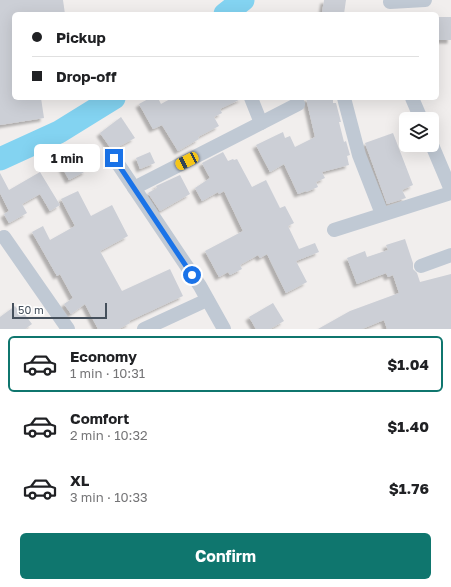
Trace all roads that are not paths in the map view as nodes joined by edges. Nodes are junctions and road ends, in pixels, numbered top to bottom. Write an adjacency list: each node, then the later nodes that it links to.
1 (425, 0): 2 (street)
2 (390, 2)
3 (252, 100): 8 (street)
4 (345, 100): 13 (street)
5 (413, 100): 7 (street)
6 (298, 104): 8 (street)
7 (418, 112)
8 (261, 123): 11 (street)
9 (435, 152): 12 (street)
10 (114, 158): 11 (street)
11 (134, 188): 18 (street)
12 (451, 192): 13 (street)
13 (382, 214): 14 (street)
14 (334, 230)
15 (4, 237): 19 (street)
16 (451, 255): 17 (street)
17 (420, 266)
18 (207, 300): 20 (street); 21 (street)
19 (68, 329)
20 (144, 329)
21 (224, 329)

